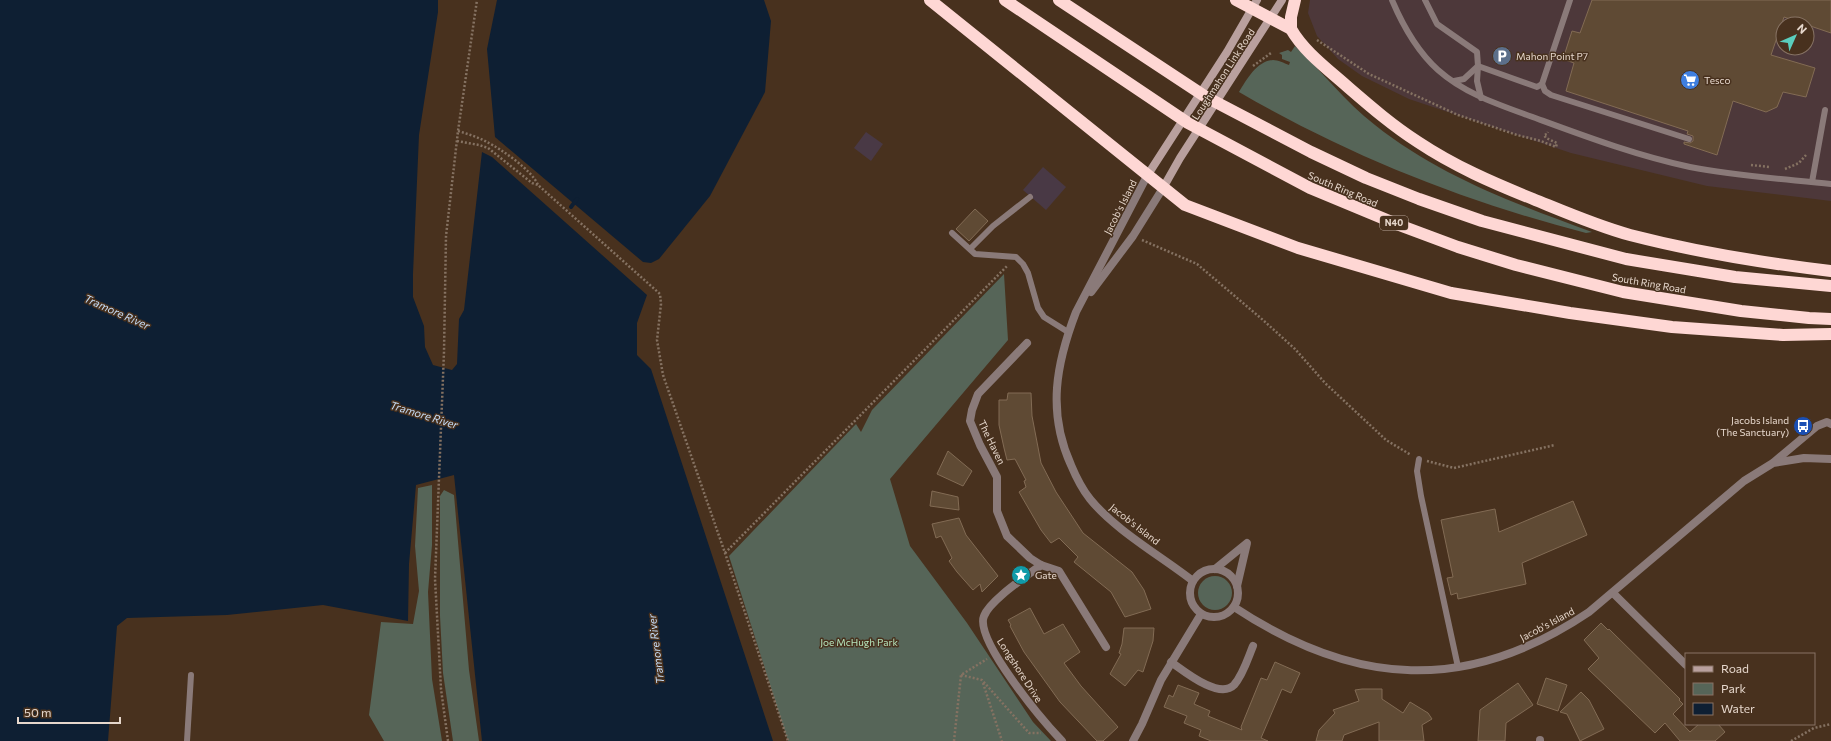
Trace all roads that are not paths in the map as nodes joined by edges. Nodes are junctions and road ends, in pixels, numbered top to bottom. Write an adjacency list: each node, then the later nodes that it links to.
1 (930, 0): 19 (highway)
2 (1005, 0): 29 (highway, South Ring Road / N40)
3 (1059, 0): 27 (highway, South Ring Road)
4 (1236, 0): 10 (highway)
5 (1282, 0): 11 (main road, Loughmahon Link Road)
6 (1295, 0): 12 (highway)
7 (1392, 0): 14 (lane)
8 (1424, 0): 13 (lane)
9 (1570, 0): 15 (lane)
10 (1255, 4): 11 (highway); 19 (main road, Loughmahon Link Road)
11 (1271, 18): 12 (highway); 22 (main road, Loughmahon Link Road)
12 (1291, 29): 26 (highway)
13 (1478, 66): 14 (lane); 15 (lane); 16 (lane)
14 (1454, 81): 16 (lane)
15 (1542, 84): 18 (lane)
16 (1481, 98): 20 (lane)
17 (1825, 110): 20 (lane)
18 (1689, 139)
19 (1148, 176): 22 (highway); 28 (street, Jacob's Island)
20 (1812, 182): 21 (lane)
21 (1831, 184)
22 (1163, 188): 28 (street, Jacob's Island); 31 (highway)
23 (1030, 197): 25 (lane)
24 (952, 233): 25 (lane)
25 (970, 249): 30 (lane)
26 (1831, 271)
27 (1831, 286)
28 (1076, 312): 30 (street, Jacob's Island)
29 (1831, 319)
30 (1068, 332): 39 (street, Jacob's Island)
31 (1831, 334)
32 (1027, 343): 37 (street, The Haven)
33 (1831, 424): 36 (street)
34 (1420, 459): 48 (lane)
35 (1831, 459): 36 (street, Jacob's Island)
36 (1773, 463): 41 (street, Jacob's Island)
37 (1041, 565): 45 (street, The Haven); 51 (street, Longshore Drive)
38 (1216, 569): 39 (street); 40 (street); 40 (street)
39 (1193, 581): 43 (street)
40 (1237, 586): 42 (street)
41 (1613, 593): 47 (street); 48 (street, Jacob's Island)
42 (1234, 607): 43 (street); 48 (street, Jacob's Island)
43 (1201, 614): 46 (street)
44 (1253, 646): 46 (street)
45 (1106, 647)
46 (1171, 662): 52 (street)
47 (1685, 664)
48 (1458, 667)
49 (192, 675): 50 (lane)
50 (187, 741)
51 (1062, 741)
52 (1133, 741)

